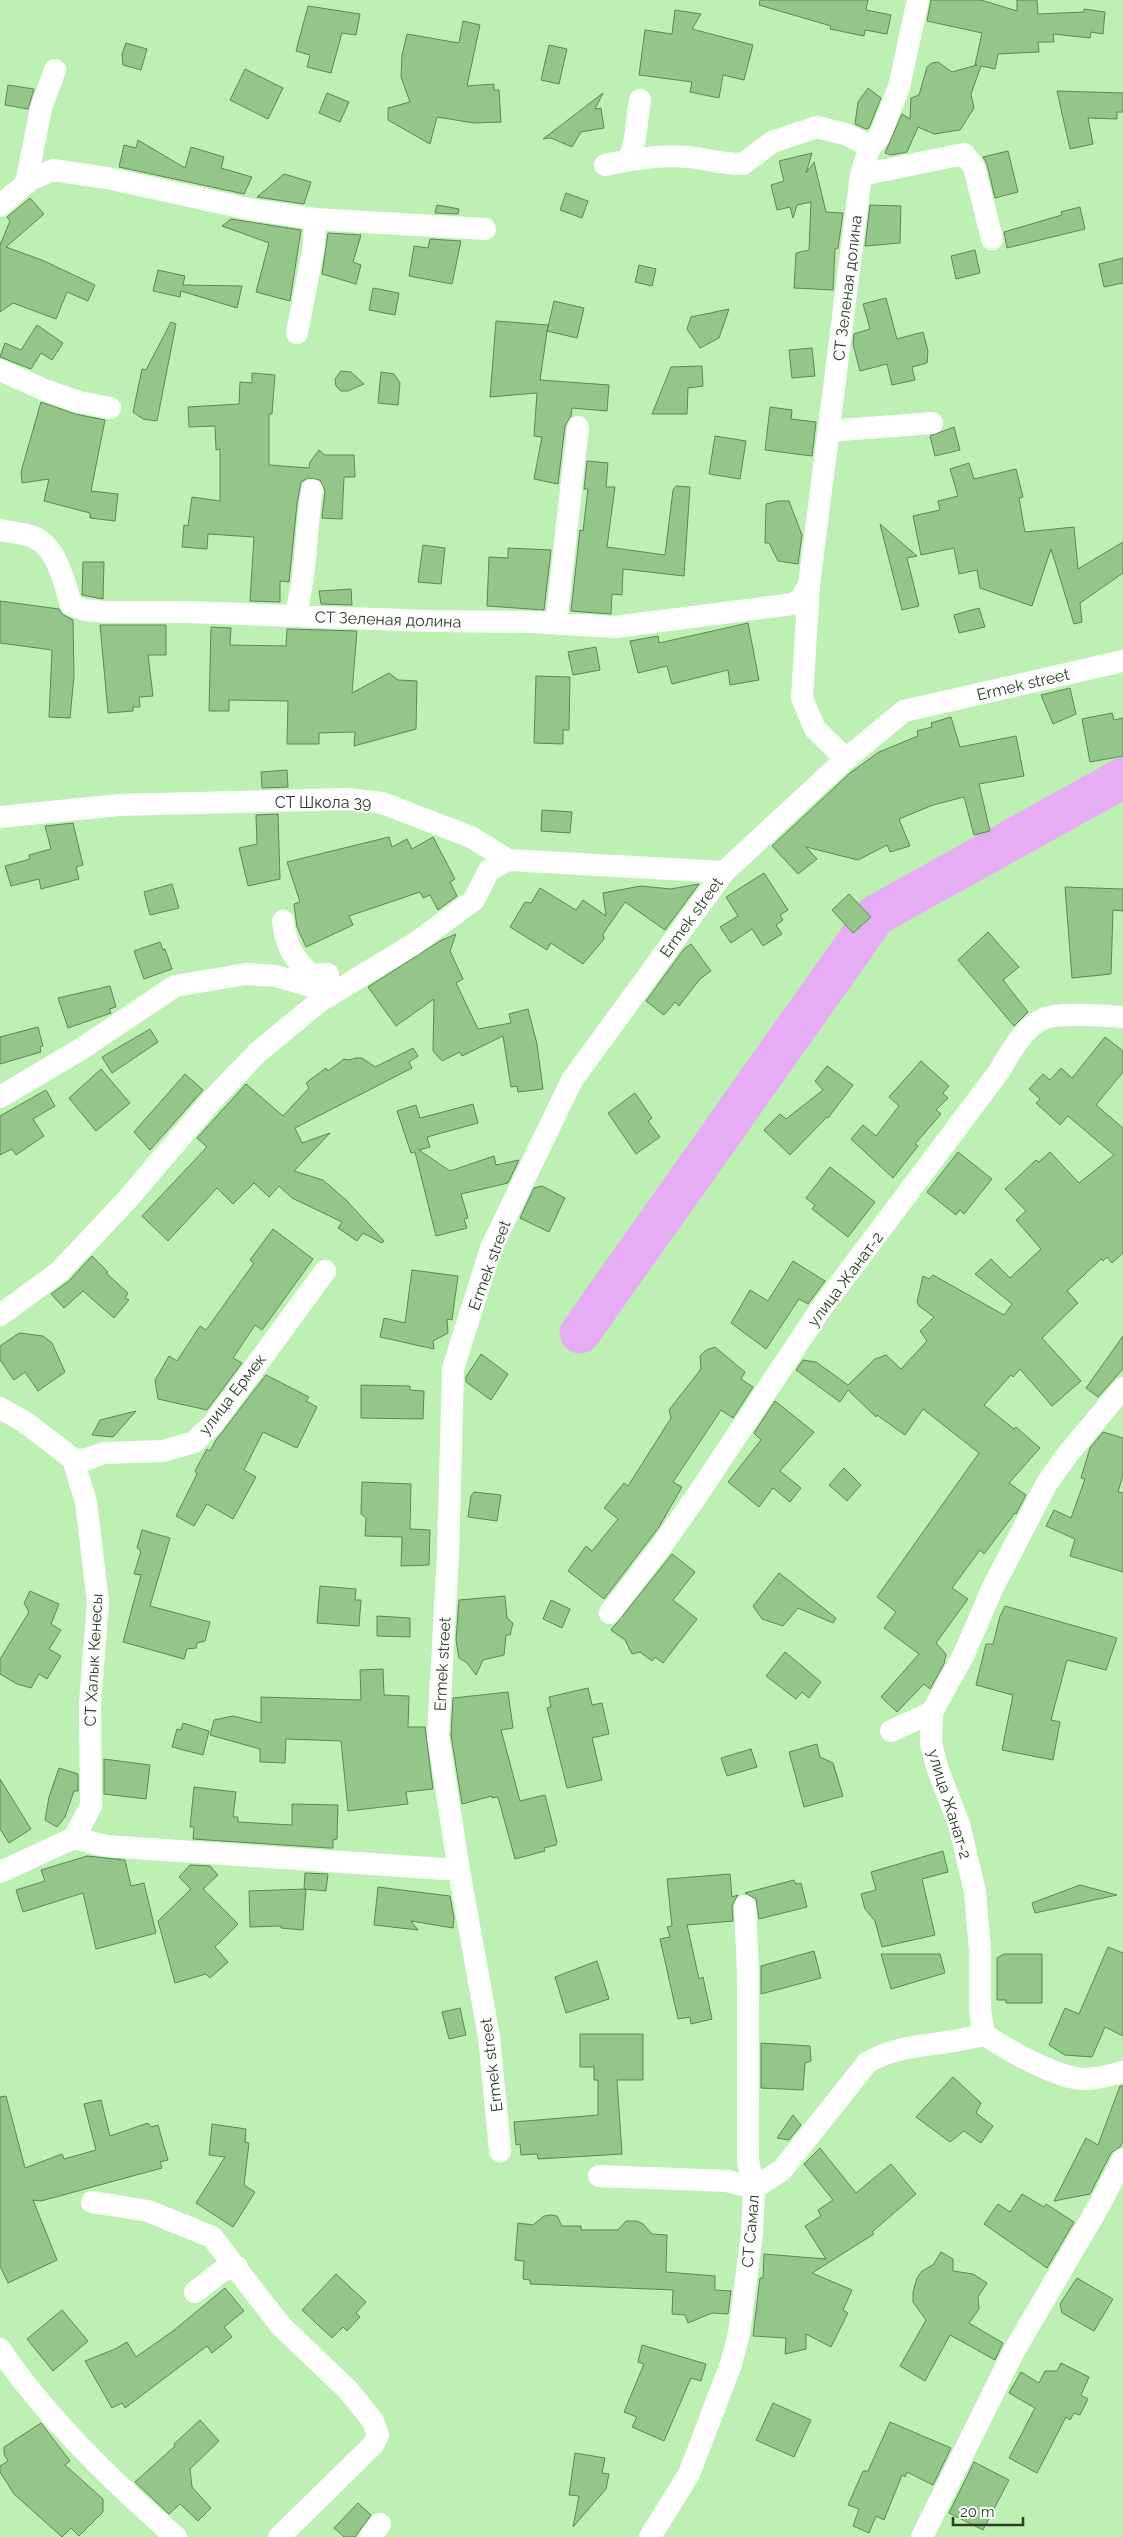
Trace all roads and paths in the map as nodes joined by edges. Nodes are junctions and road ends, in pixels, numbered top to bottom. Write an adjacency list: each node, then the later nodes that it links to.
1 (918, 0): 4 (street, СТ Зеленая долина)
2 (54, 70): 8 (street)
3 (640, 100): 5 (street)
4 (869, 149): 5 (street); 7 (street, СТ Зеленая долина)
5 (630, 160): 6 (street)
6 (605, 165)
7 (861, 175): 12 (street); 18 (street, СТ Зеленая долина)
8 (26, 184): 9 (street); 10 (street)
9 (0, 206)
10 (315, 219): 11 (street); 13 (street)
11 (485, 229)
12 (992, 239)
13 (297, 333)
14 (0, 370): 15 (street)
15 (110, 408)
16 (932, 423): 18 (street)
17 (578, 427): 23 (street)
18 (829, 431): 21 (street, СТ Зеленая долина)
19 (312, 490): 22 (street)
20 (0, 530): 22 (street, СТ Зеленая долина)
21 (809, 584): 23 (street, СТ Зеленая долина); 25 (street, СТ Зеленая долина)
22 (295, 616): 23 (street, СТ Зеленая долина)
23 (556, 624)
24 (1123, 661): 25 (street, Ermek street)
25 (846, 759): 28 (street, Ermek street)
26 (0, 817): 27 (street, СТ Школа 39)
27 (508, 860): 28 (street, СТ Школа 39); 30 (street)
28 (724, 872): 43 (street, Ermek street)
29 (283, 921): 30 (street)
30 (361, 976): 31 (street)
31 (338, 988): 33 (street); 35 (street)
32 (1123, 1017): 39 (street, улица Жанат-2)
33 (0, 1097)
34 (325, 1271): 38 (street, улица Ермек)
35 (0, 1315)
36 (1123, 1388): 40 (street, улица Жанат-2)
37 (0, 1408): 38 (street)
38 (73, 1459): 42 (street, СТ Халык Кенесы)
39 (610, 1613)
40 (932, 1712): 41 (street); 46 (street, улица Жанат-2)
41 (891, 1731)
42 (74, 1838): 43 (street); 44 (street)
43 (459, 1870): 48 (street, Ermek street)
44 (0, 1872)
45 (745, 1906): 51 (street, СТ Самал)
46 (984, 2034): 47 (street); 51 (street)
47 (1123, 2072)
48 (500, 2151)
49 (1123, 2158): 59 (street)
50 (599, 2176): 51 (street)
51 (754, 2188): 58 (street, СТ Самал)
52 (92, 2202): 53 (street)
53 (237, 2267): 54 (street); 57 (street)
54 (195, 2292)
55 (0, 2349): 56 (street)
56 (176, 2537)
57 (279, 2537)
58 (650, 2537)
59 (922, 2537)

